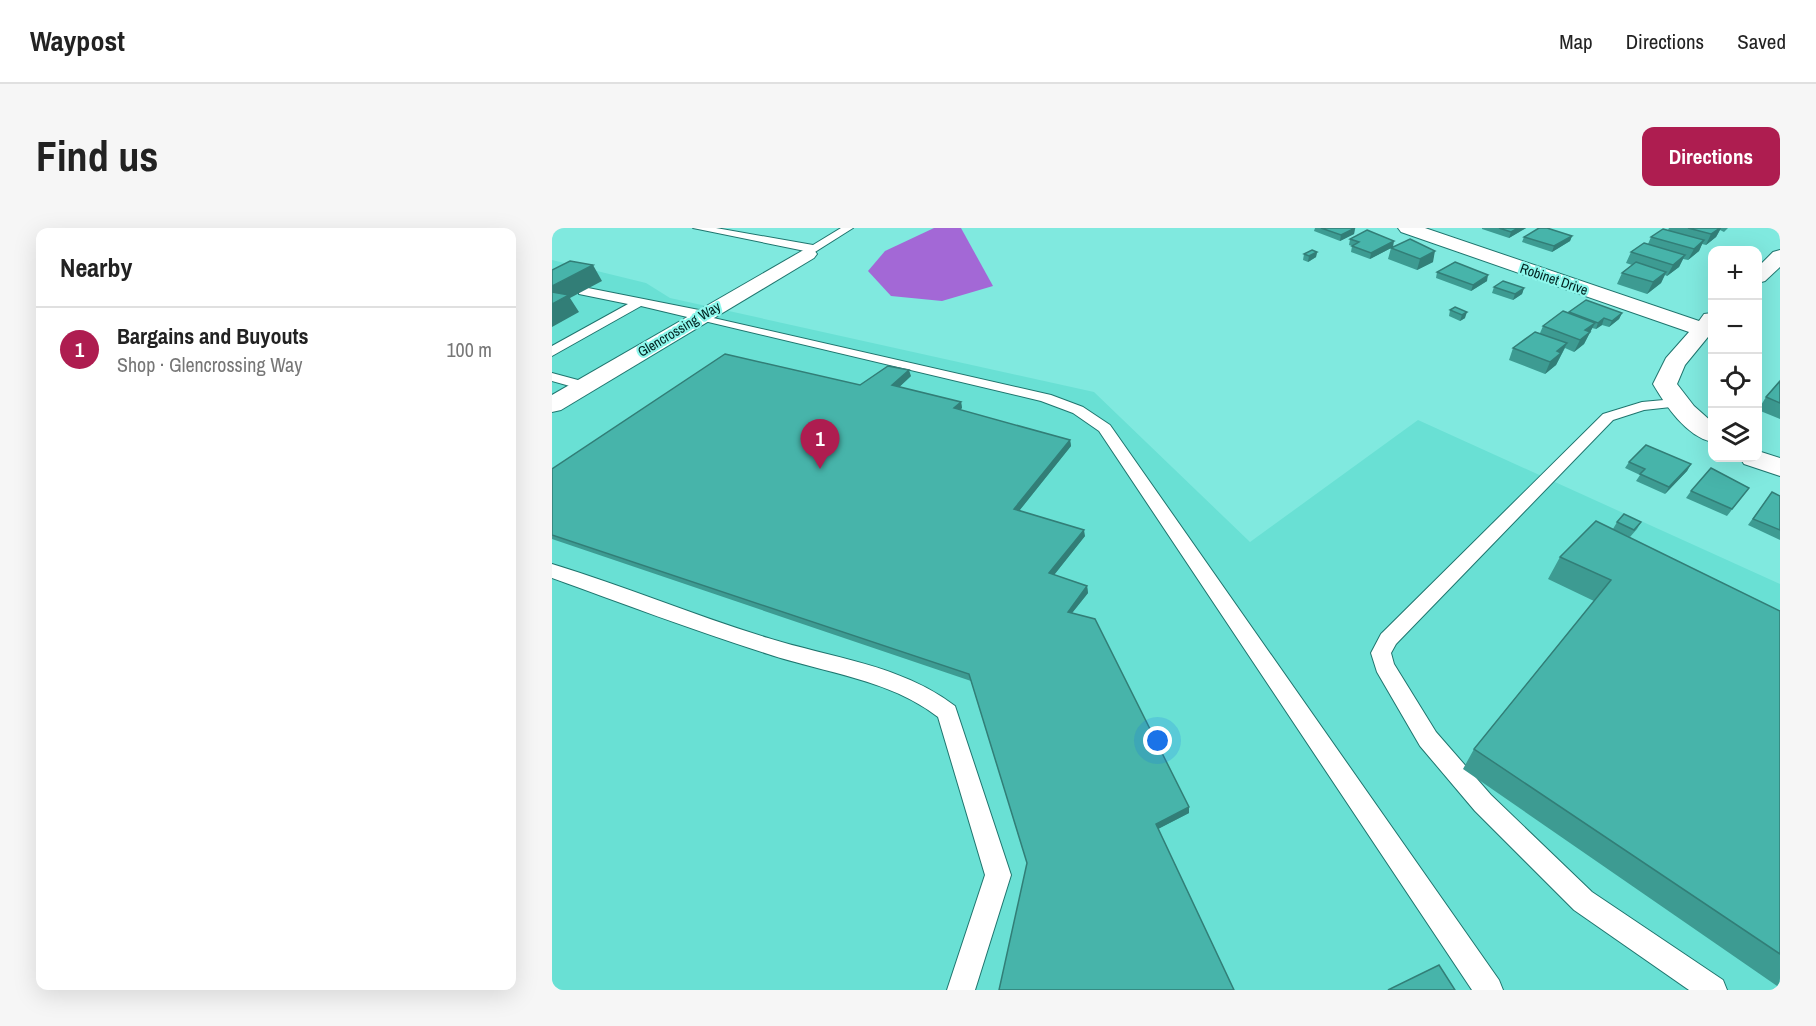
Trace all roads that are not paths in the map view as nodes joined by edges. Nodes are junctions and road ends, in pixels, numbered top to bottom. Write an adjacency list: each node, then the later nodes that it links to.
1 (698, 228): 4 (lane)
2 (848, 228): 4 (lane)
3 (1407, 228): 8 (street, Robinet Drive)
4 (810, 252): 7 (street, Glencrossing Way)
5 (583, 291): 6 (lane)
6 (639, 302): 7 (lane); 9 (lane)
7 (701, 316): 11 (street, Glencrossing Way); 19 (lane)
8 (1707, 324): 12 (street)
9 (552, 352)
10 (552, 377): 11 (lane)
11 (585, 386): 13 (street, Glencrossing Way)
12 (1675, 403): 14 (street); 20 (lane)
13 (552, 405)
14 (1708, 430)
15 (1762, 461): 16 (street)
16 (1780, 468)
17 (552, 571): 18 (lane)
18 (961, 990)
19 (1489, 990)
20 (1713, 990)

